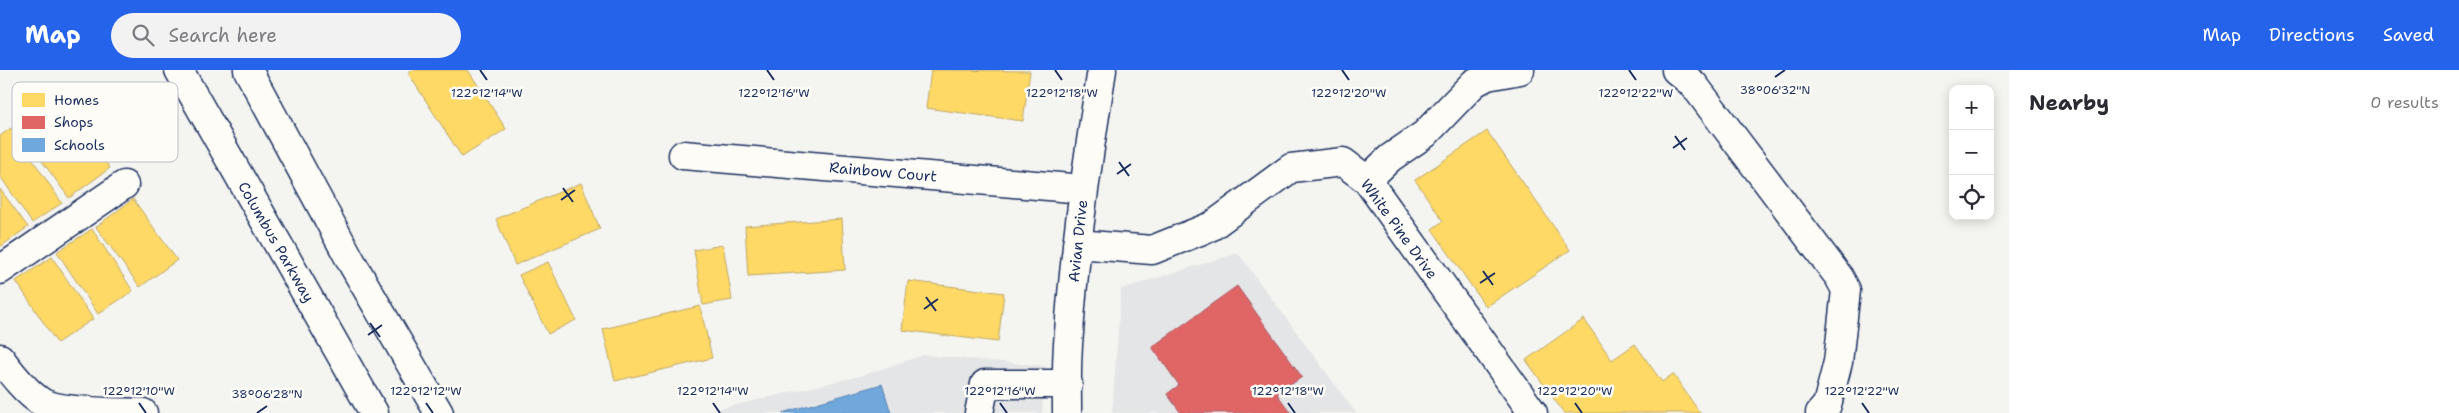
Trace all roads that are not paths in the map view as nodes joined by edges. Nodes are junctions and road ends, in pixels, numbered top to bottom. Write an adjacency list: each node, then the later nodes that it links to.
1 (179, 70): 15 (street, Columbus Parkway)
2 (248, 70): 16 (street)
3 (1102, 70): 9 (street, Avian Drive)
4 (1520, 70): 7 (street)
5 (1676, 70): 20 (street)
6 (683, 154): 9 (street, Rainbow Court)
7 (1367, 180): 10 (street, White Pine Drive); 19 (street, White Pine Drive)
8 (124, 185): 11 (street)
9 (1083, 189): 10 (street, Avian Drive)
10 (1077, 244): 13 (street, Avian Drive)
11 (0, 270)
12 (0, 358): 14 (street)
13 (1068, 384): 17 (street); 18 (street, Avian Drive)
14 (143, 413)
15 (374, 413)
16 (439, 413)
17 (979, 413)
18 (1067, 413)
19 (1533, 413)
20 (1820, 413)

